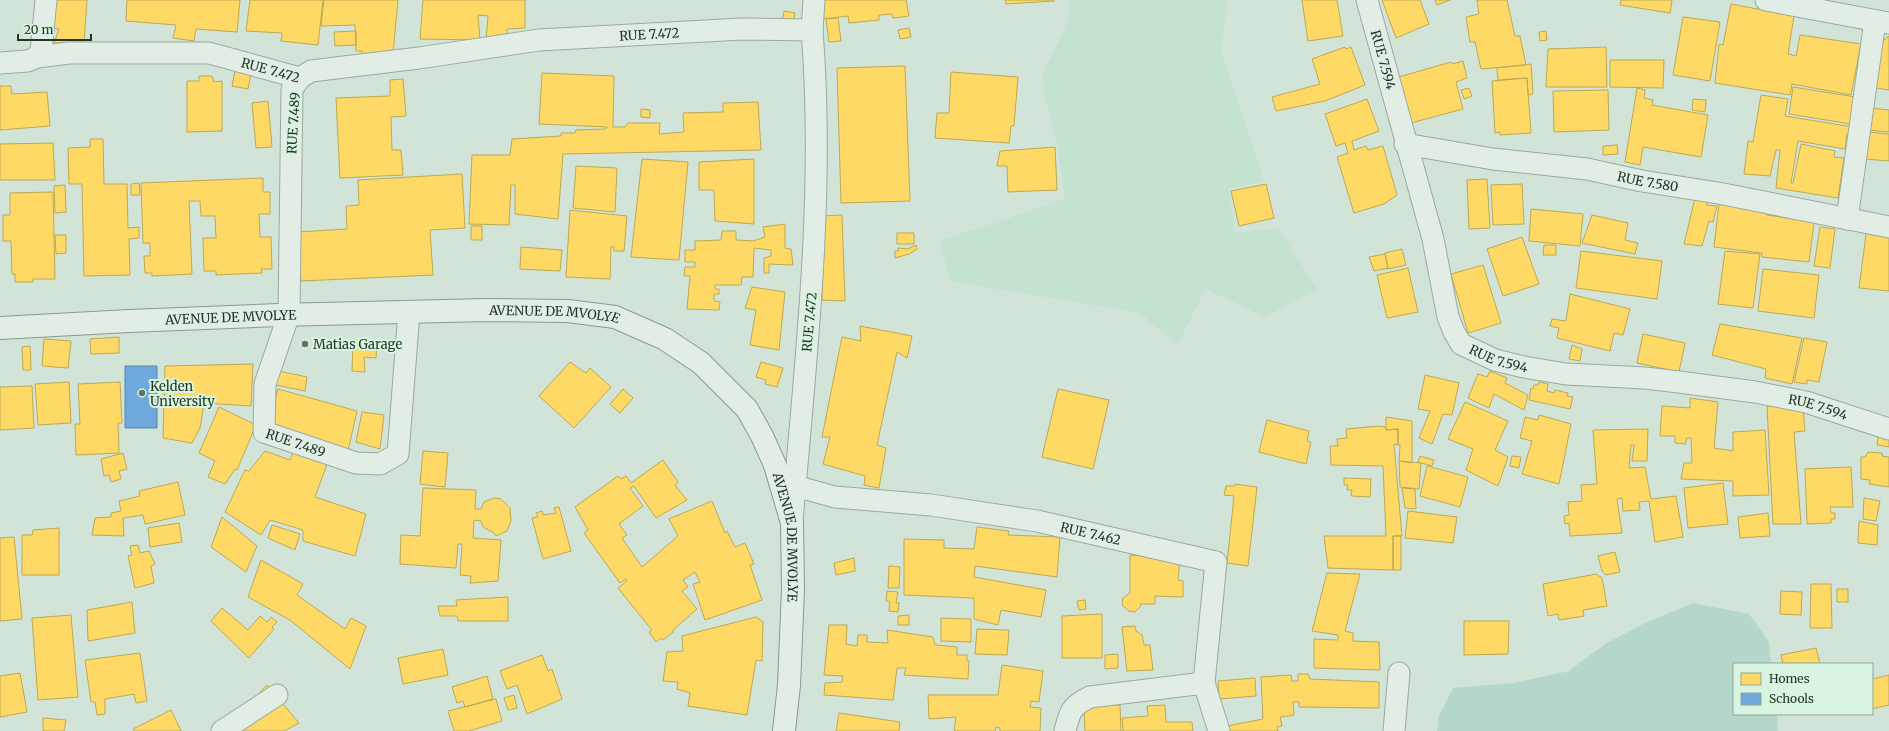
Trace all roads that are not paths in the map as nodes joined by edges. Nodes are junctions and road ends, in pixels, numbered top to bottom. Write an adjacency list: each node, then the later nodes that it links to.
1 (46, 0): 7 (street)
2 (814, 0): 6 (street)
3 (1367, 0): 10 (street, RUE 7.594)
4 (1766, 0): 5 (street)
5 (1882, 22): 11 (street)
6 (812, 30): 9 (street, RUE 7.472); 17 (street, RUE 7.472)
7 (37, 58): 8 (street, RUE 7.472); 9 (street, RUE 7.472)
8 (0, 62)
9 (300, 78): 14 (street, RUE 7.489)
10 (1406, 144): 11 (street, RUE 7.580); 16 (street, RUE 7.594)
11 (1847, 219): 12 (street, RUE 7.580)
12 (1889, 227)
13 (409, 312): 14 (street, AVENUE DE MVOLYE); 14 (street, RUE 7.489); 18 (street, AVENUE DE MVOLYE)
14 (289, 314): 15 (street, AVENUE DE MVOLYE)
15 (0, 328)
16 (1889, 429)
17 (795, 486): 18 (street, RUE 7.472); 20 (street, RUE 7.462)
18 (792, 523): 23 (street, AVENUE DE MVOLYE)
19 (1399, 673): 26 (street)
20 (1204, 683): 24 (street); 25 (street, RUE 7.462)
21 (276, 695): 22 (street)
22 (222, 731)
23 (784, 731)
24 (1065, 731)
25 (1219, 731)
26 (1394, 731)

